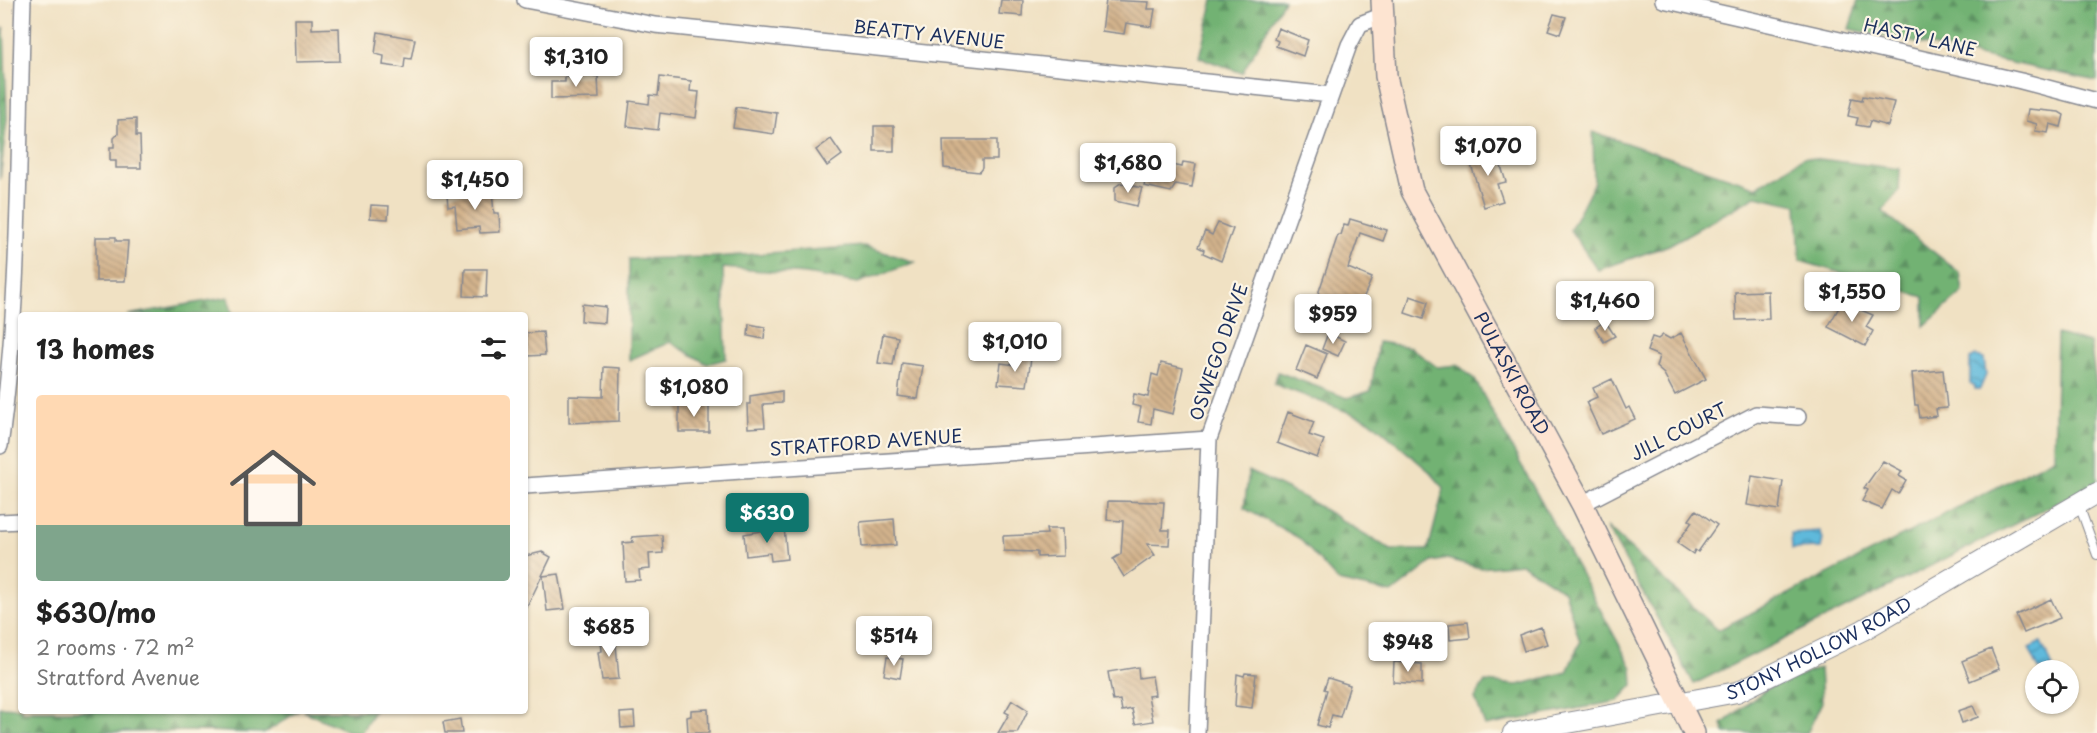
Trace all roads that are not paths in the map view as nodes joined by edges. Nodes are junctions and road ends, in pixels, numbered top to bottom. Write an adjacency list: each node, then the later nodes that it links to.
1 (23, 0): 9 (street)
2 (525, 0): 5 (street, BEATTY AVENUE)
3 (1664, 0): 6 (street, HASTY LANE)
4 (1381, 8): 5 (street, OSWEGO DRIVE); 12 (main road, PULASKI ROAD)
5 (1331, 95): 8 (street, OSWEGO DRIVE)
6 (2097, 101)
7 (1798, 417): 12 (street, JILL COURT)
8 (1209, 439): 10 (street, STRATFORD AVENUE); 18 (street, OSWEGO DRIVE)
9 (0, 446)
10 (528, 486)
11 (2097, 493): 13 (street, STONY HOLLOW ROAD)
12 (1582, 504): 17 (main road, PULASKI ROAD)
13 (2078, 504): 16 (lane); 17 (street, STONY HOLLOW ROAD)
14 (18, 521): 15 (street)
15 (0, 522)
16 (2097, 555)
17 (1682, 703): 19 (street, STONY HOLLOW ROAD); 20 (main road, PULASKI ROAD)
18 (1197, 733)
19 (1513, 733)
20 (1694, 733)

